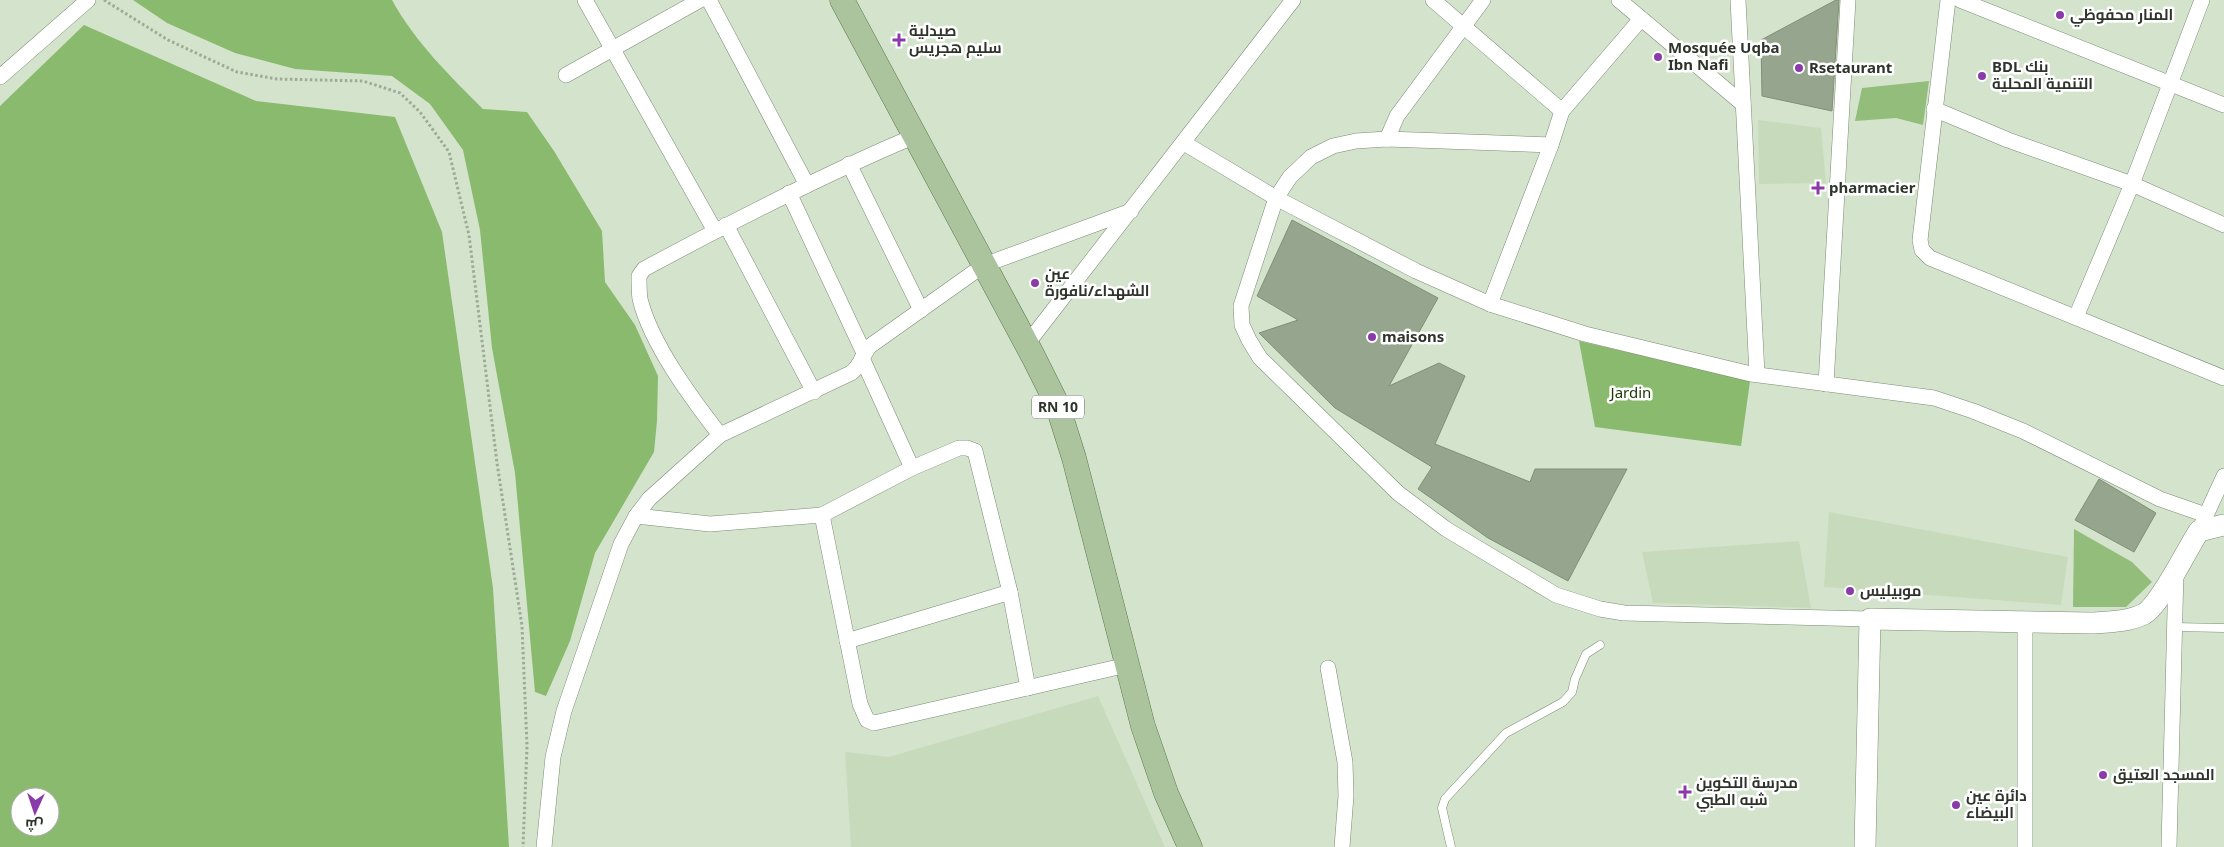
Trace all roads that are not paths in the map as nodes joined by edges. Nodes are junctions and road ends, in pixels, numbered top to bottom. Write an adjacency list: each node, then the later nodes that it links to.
1 (88, 0): 19 (street)
2 (585, 0): 17 (street)
3 (700, 0): 17 (street)
4 (709, 0): 31 (street)
5 (842, 0): 25 (main road, RN 10)
6 (1293, 0): 27 (street)
7 (1433, 0): 16 (street)
8 (1483, 0): 16 (street)
9 (1619, 0): 15 (street)
10 (1738, 0): 21 (street)
11 (1848, 0): 45 (street)
12 (1948, 0): 23 (street)
13 (1960, 0): 20 (street)
14 (2202, 0): 20 (street)
15 (1641, 19): 21 (street); 24 (street)
16 (1463, 25): 24 (street); 26 (street)
17 (612, 50): 18 (street); 36 (street)
18 (566, 75)
19 (0, 77)
20 (2170, 83): 22 (street); 30 (street)
21 (1744, 104): 43 (street)
22 (2224, 105)
23 (1934, 109): 30 (street); 40 (street)
24 (1562, 111): 28 (street)
25 (915, 136): 29 (street); 37 (main road, RN 10)
26 (1387, 138): 28 (street); 33 (street)
27 (1184, 143): 33 (street); 34 (street)
28 (1551, 145): 38 (street)
29 (849, 164): 31 (street); 39 (street)
30 (2132, 184): 35 (street); 40 (street)
31 (807, 185): 32 (street)
32 (789, 193): 36 (street); 42 (street)
33 (1276, 198): 38 (street); 55 (street)
34 (1131, 211): 37 (street); 41 (street)
35 (2224, 225)
36 (720, 228): 46 (street); 47 (street)
37 (984, 265): 39 (street); 41 (main road, RN 10)
38 (1490, 304): 43 (street)
39 (921, 310): 42 (street)
40 (2076, 317): 44 (street)
41 (1027, 344): 61 (main road, RN 10)
42 (863, 355): 46 (street); 48 (street)
43 (1757, 374): 45 (street)
44 (2224, 378)
45 (1826, 384): 52 (street)
46 (814, 392): 47 (street)
47 (720, 435): 51 (street)
48 (912, 468): 50 (street); 54 (street)
49 (2224, 476): 52 (street)
50 (822, 515): 51 (street); 59 (street)
51 (636, 516): 64 (street)
52 (2209, 524): 53 (street)
53 (2176, 568): 56 (street); 57 (street)
54 (1010, 592): 59 (street); 63 (street)
55 (1870, 620): 56 (street); 68 (street)
56 (2025, 622): 69 (street)
57 (2174, 627): 58 (lane); 70 (street)
58 (2224, 628)
59 (847, 641): 63 (street)
60 (1600, 645): 67 (lane)
61 (1127, 665): 63 (street); 65 (main road, RN 10)
62 (1328, 668): 66 (street)
63 (1028, 688)
64 (544, 847)
65 (1190, 847)
66 (1342, 847)
67 (1451, 847)
68 (1865, 847)
69 (2025, 847)
70 (2169, 847)

